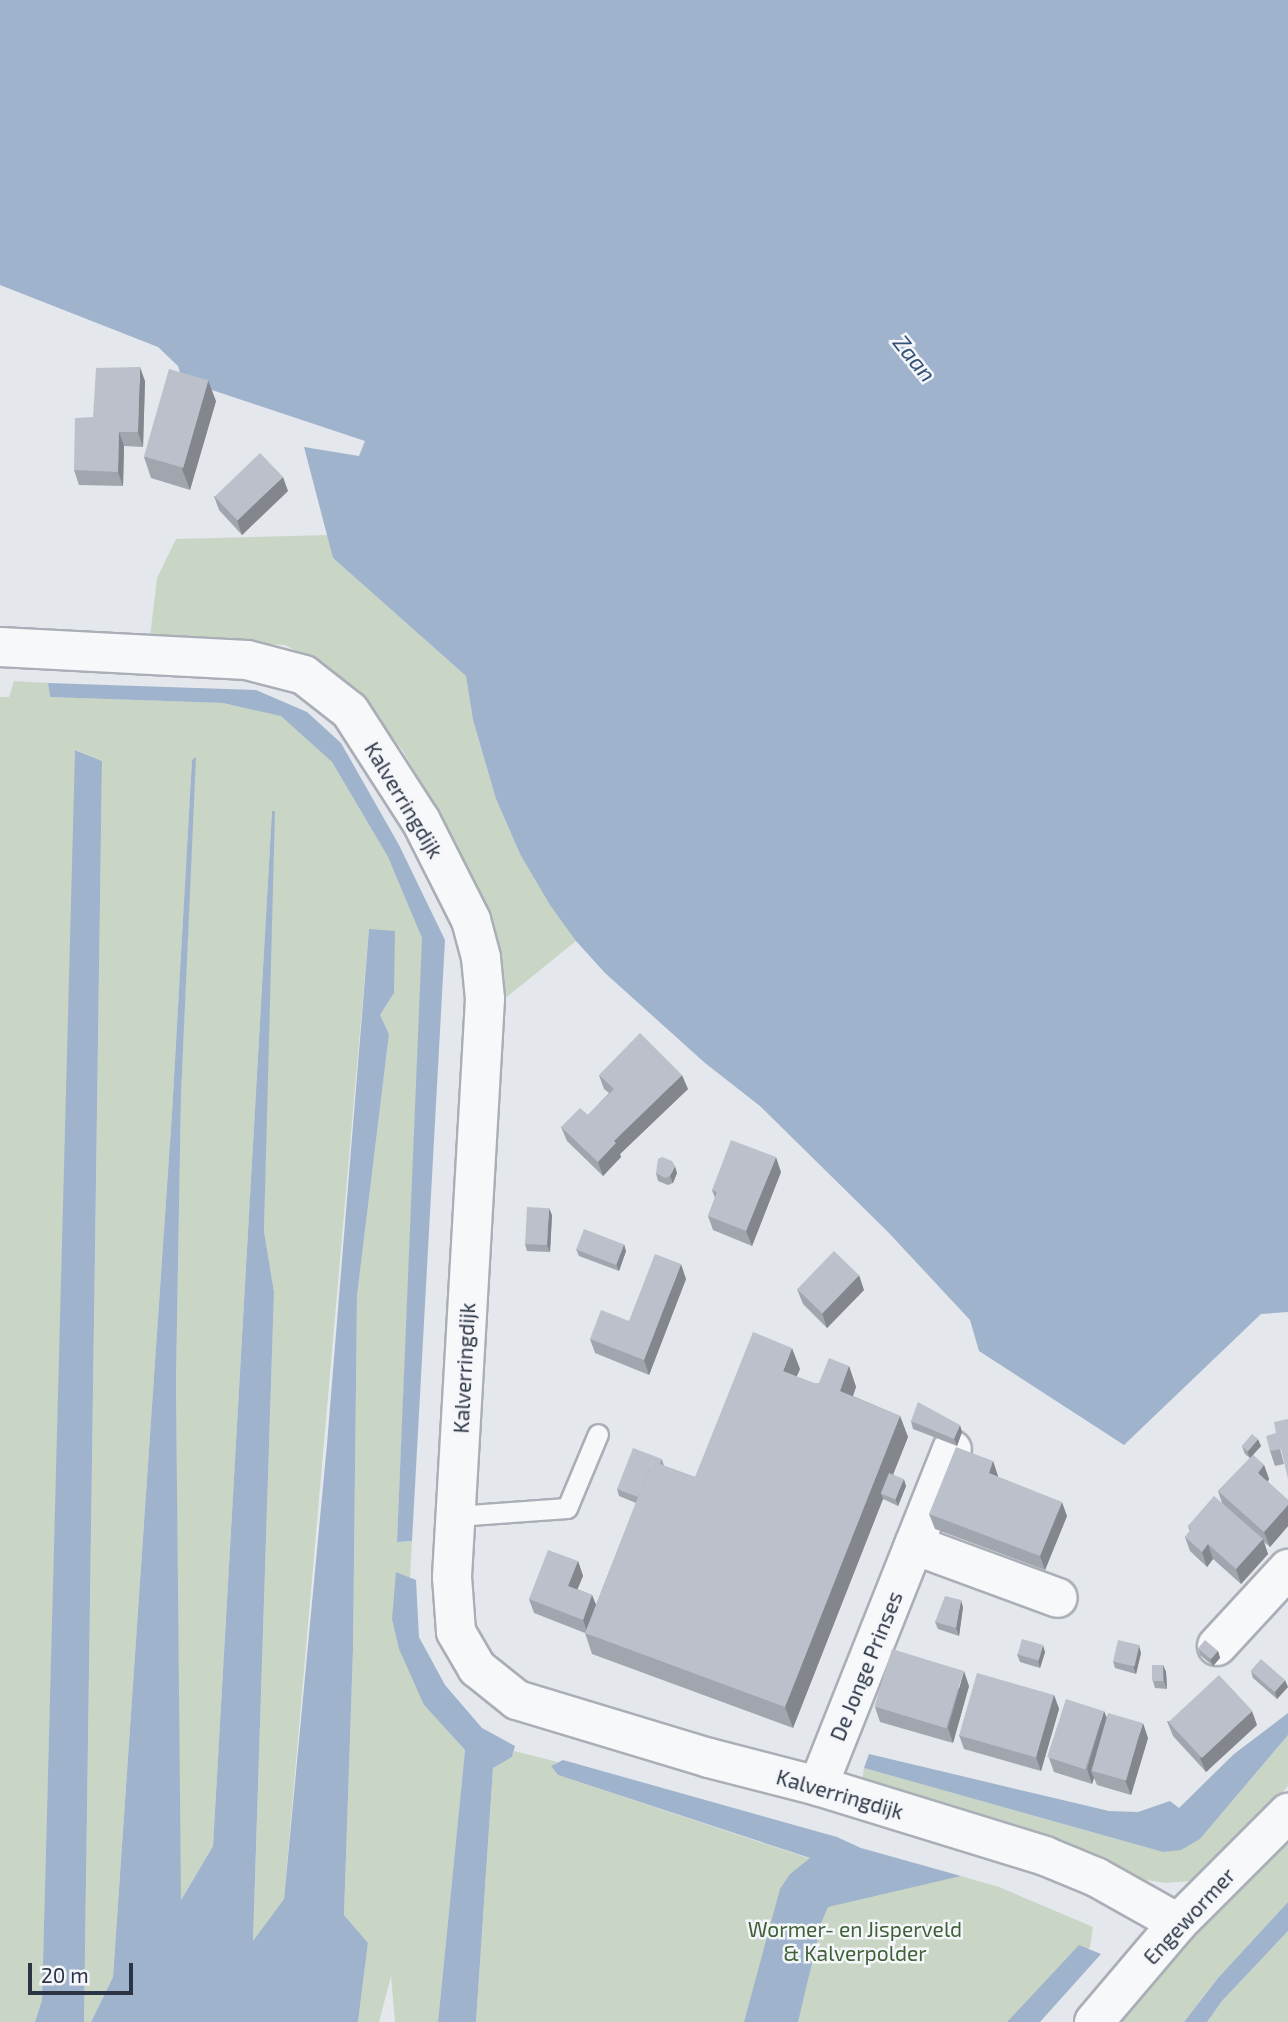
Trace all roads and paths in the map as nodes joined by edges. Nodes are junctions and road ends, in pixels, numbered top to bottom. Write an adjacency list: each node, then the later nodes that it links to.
1 (0, 647): 4 (street, Kalverringdijk)
2 (598, 1434): 4 (lane)
3 (952, 1450): 5 (street, De Jonge Prinses)
4 (456, 1516): 9 (street, Kalverringdijk)
5 (914, 1545): 7 (street); 9 (street, De Jonge Prinses)
6 (1288, 1569): 8 (street)
7 (1058, 1598)
8 (1217, 1646)
9 (818, 1786): 11 (street, Kalverringdijk)
10 (1288, 1812): 11 (street, Engewormer)
11 (1178, 1923): 12 (street, Engewormer)
12 (1094, 2022)

